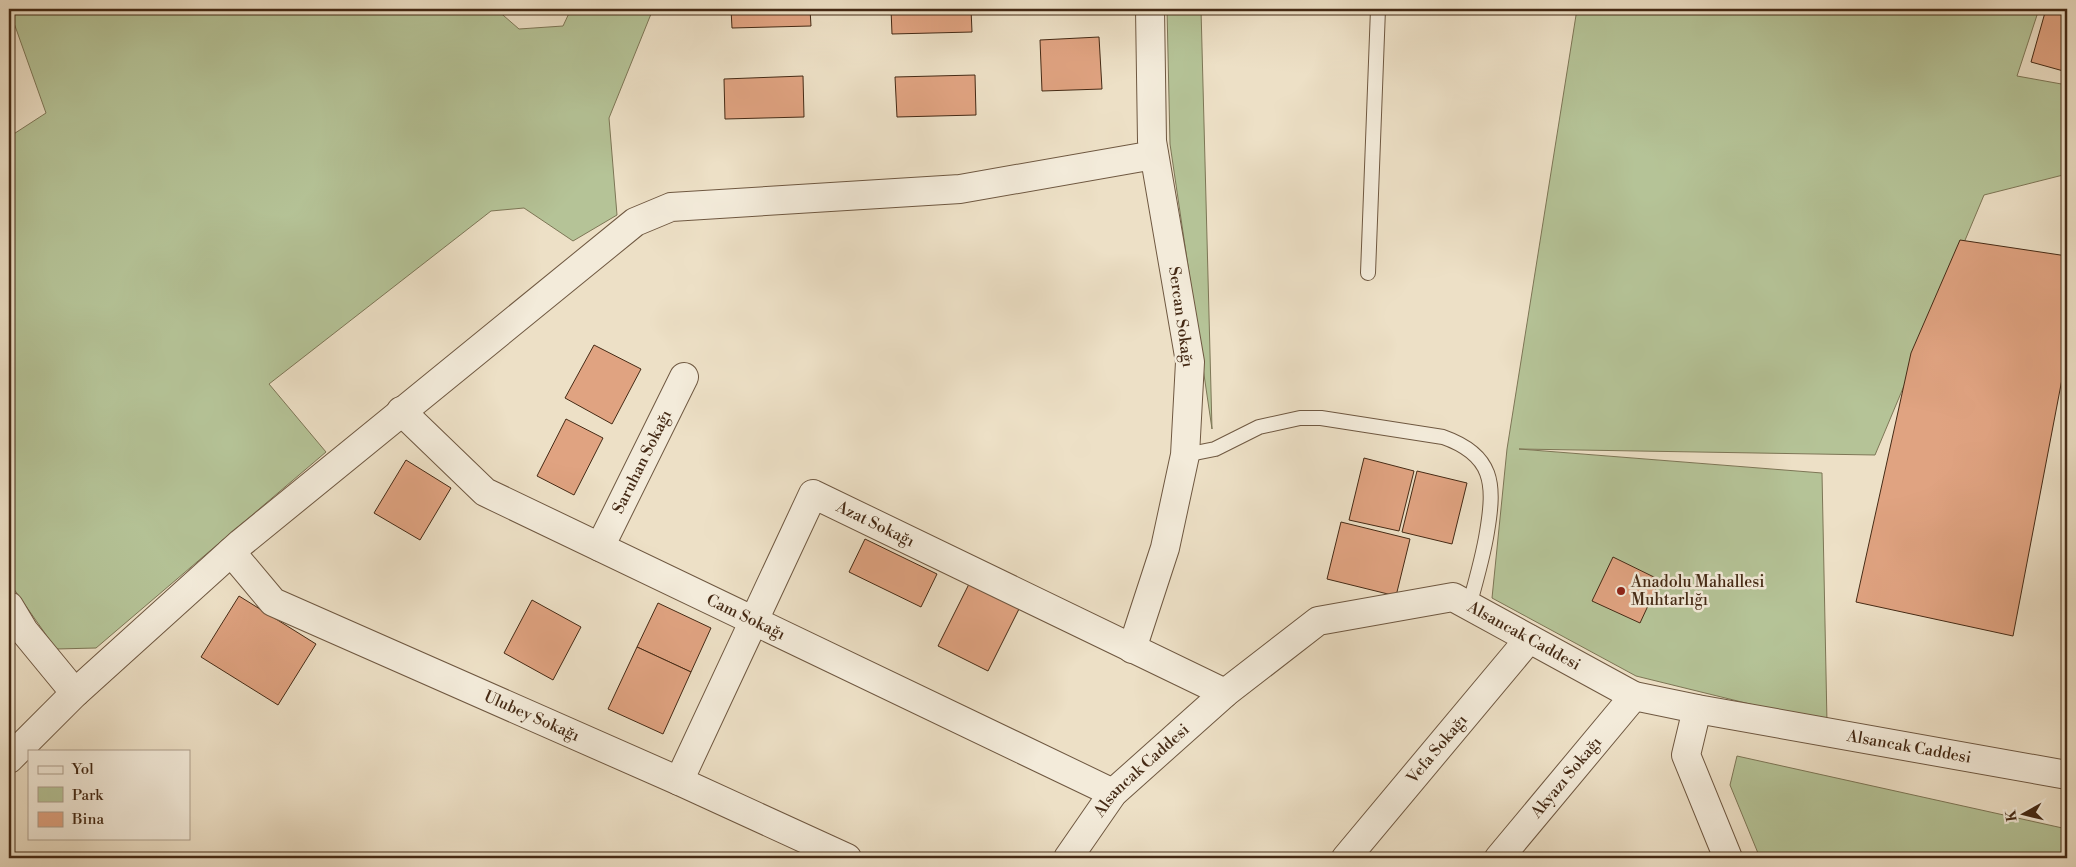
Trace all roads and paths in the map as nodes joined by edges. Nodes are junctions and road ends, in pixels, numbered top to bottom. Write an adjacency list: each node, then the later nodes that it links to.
1 (1150, 9): 3 (street, Sercan Sokağı)
2 (1378, 9): 4 (lane)
3 (1154, 155): 6 (street); 7 (street, Sercan Sokağı)
4 (1368, 273)
5 (684, 377): 8 (street, Saruhan Sokağı)
6 (402, 411): 8 (street, Cam Sokağı); 9 (street)
7 (1185, 455): 11 (lane); 14 (street, Sercan Sokağı)
8 (600, 547): 12 (street, Cam Sokağı)
9 (231, 552): 15 (street); 21 (street, Ulubey Sokağı)
10 (9, 606): 15 (street)
11 (1469, 606): 13 (street, Alsancak Caddesi); 16 (street, Alsancak Caddesi)
12 (754, 621): 14 (street, Azat Sokağı); 21 (street, Azat Sokağı); 22 (street, Cam Sokağı)
13 (1529, 639): 17 (street, Alsancak Caddesi); 25 (street, Vefa Sokağı)
14 (1132, 649): 16 (street, Azat Sokağı)
15 (75, 693): 19 (street)
16 (1224, 694): 22 (street, Alsancak Caddesi)
17 (1634, 696): 18 (street, Alsancak Caddesi); 26 (street, Akyazı Sokağı)
18 (1697, 709): 20 (street, Alsancak Caddesi); 27 (street)
19 (9, 759)
20 (2067, 775)
21 (679, 781): 23 (street, Ulubey Sokağı)
22 (1112, 793): 24 (street, Alsancak Caddesi)
23 (847, 858)
24 (1068, 858)
25 (1346, 858)
26 (1499, 858)
27 (1728, 858)

